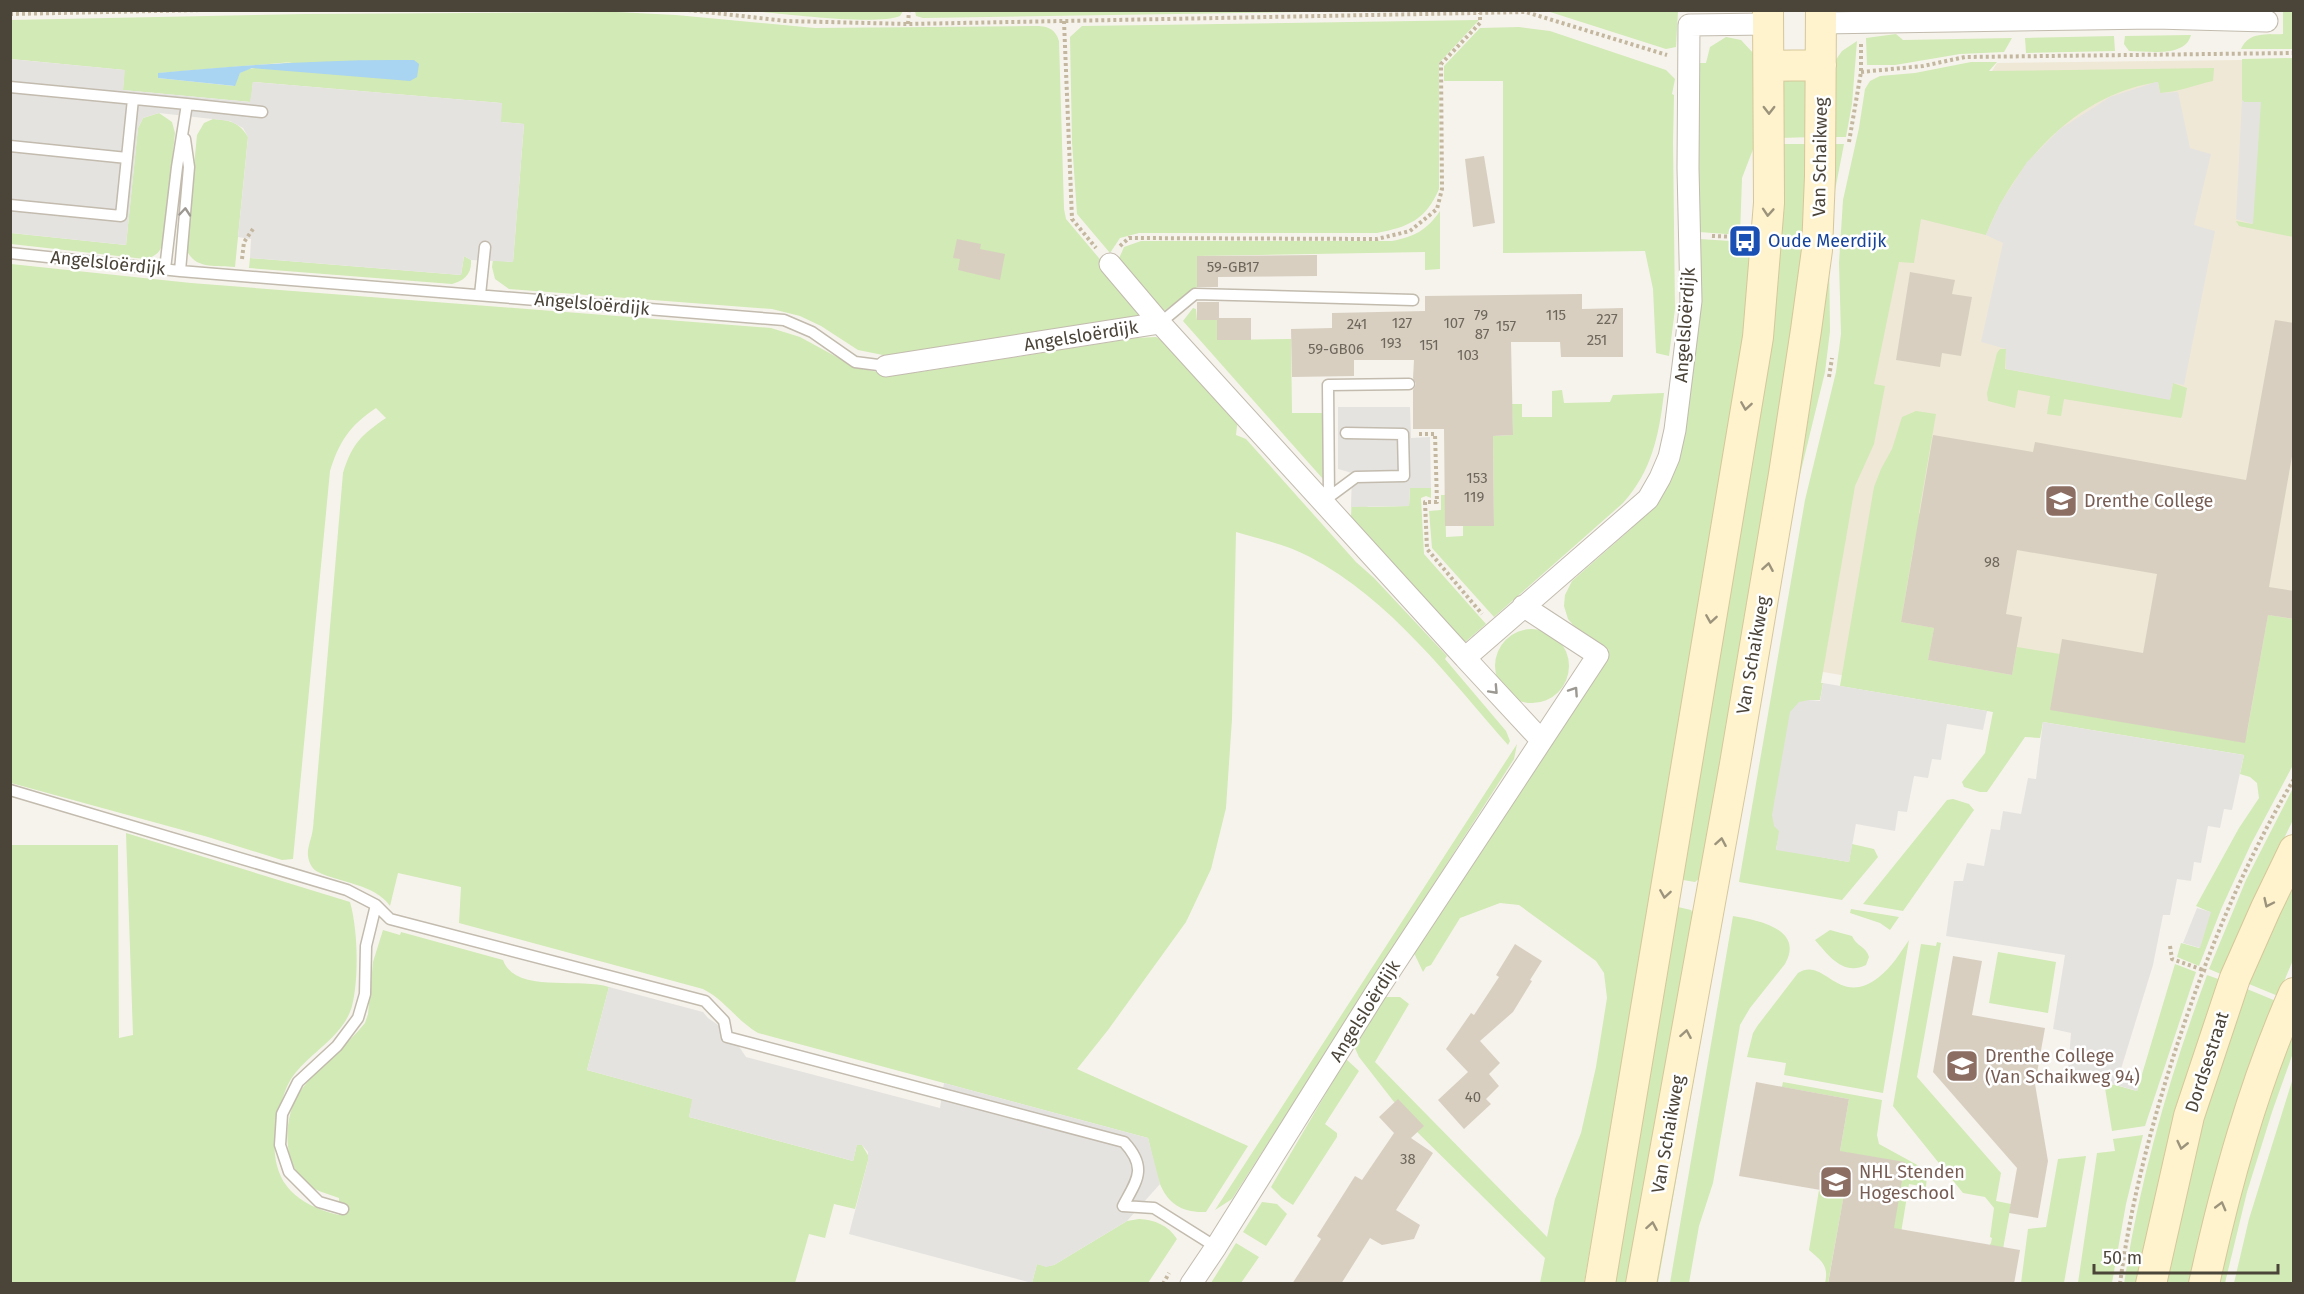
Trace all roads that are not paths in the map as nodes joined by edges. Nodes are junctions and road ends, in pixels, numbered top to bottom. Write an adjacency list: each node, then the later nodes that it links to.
1 (2155, 14): 3 (street); 4 (street)
2 (1768, 17): 5 (street); 27 (street, Angelsloërdijk)
3 (1821, 17): 6 (street, Van Schaikweg)
4 (2267, 21)
5 (1769, 66): 6 (street); 37 (street, one-way to 37)
6 (1821, 66): 38 (street, Van Schaikweg, one-way to 6)
7 (10, 87): 8 (lane)
8 (133, 99): 9 (lane); 13 (lane)
9 (187, 104): 10 (lane); 11 (lane)
10 (262, 112)
11 (184, 129): 18 (lane); 19 (lane, one-way to 11)
12 (10, 146): 13 (lane)
13 (127, 158): 14 (lane)
14 (10, 205)
15 (485, 247): 20 (lane)
16 (10, 253): 18 (lane, Angelsloërdijk)
17 (1110, 264): 22 (street, Angelsloërdijk)
18 (165, 269): 19 (lane, Angelsloërdijk)
19 (180, 271): 20 (lane, Angelsloërdijk)
20 (480, 295): 23 (lane, Angelsloërdijk)
21 (1413, 300): 22 (lane)
22 (1160, 323): 23 (street, Angelsloërdijk); 26 (street, Angelsloërdijk)
23 (886, 366)
24 (1409, 384): 26 (lane)
25 (1346, 433): 26 (lane)
26 (1326, 499): 28 (street, Angelsloërdijk)
27 (1523, 606): 28 (street, Angelsloërdijk); 29 (street, Angelsloërdijk, one-way to 27)
28 (1465, 658): 29 (street, Angelsloërdijk, one-way to 29)
29 (1541, 740): 35 (street, Angelsloërdijk)
30 (10, 790): 32 (lane)
31 (2294, 850): 39 (street, Dordsestraat, one-way to 39)
32 (376, 904): 34 (lane); 35 (lane)
33 (2294, 993): 40 (street, one-way to 33)
34 (342, 1209)
35 (1216, 1247): 36 (street, Angelsloërdijk)
36 (1191, 1284)
37 (1600, 1284)
38 (1641, 1284)
39 (2151, 1284)
40 (2204, 1284)

